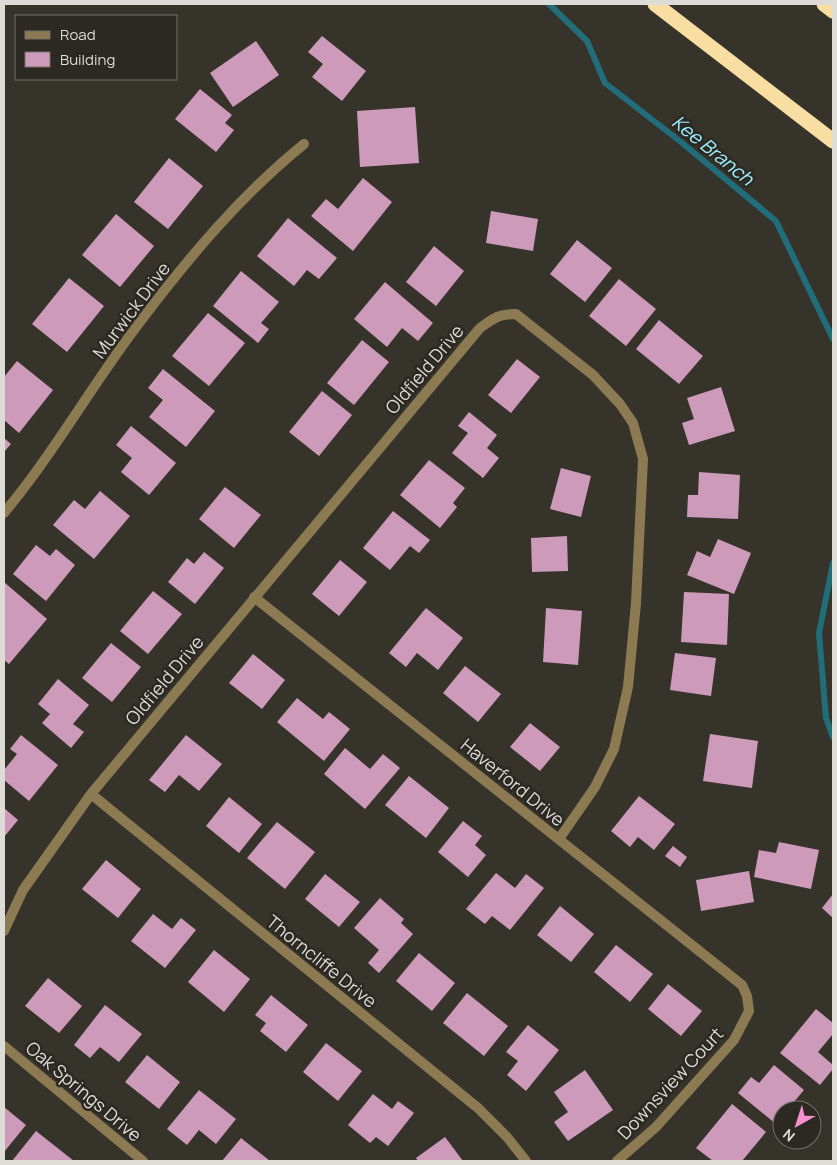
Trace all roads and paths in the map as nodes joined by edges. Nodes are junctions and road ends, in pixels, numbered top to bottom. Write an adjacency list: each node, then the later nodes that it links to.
1 (654, 4): 4 (highway)
2 (824, 4): 3 (highway)
3 (833, 11)
4 (833, 141)
5 (304, 144): 6 (street, Murwick Drive)
6 (4, 514)
7 (254, 597): 8 (street, Oldfield Drive); 9 (street, Haverford Drive); 9 (street, Oldfield Drive)
8 (91, 794): 10 (street, Oldfield Drive); 14 (street, Thorncliffe Drive)
9 (560, 839): 11 (street, Haverford Drive)
10 (4, 931)
11 (747, 996): 15 (street, Downsview Court)
12 (4, 1046): 13 (street, Oak Springs Drive)
13 (143, 1161)
14 (526, 1161)
15 (617, 1161)

